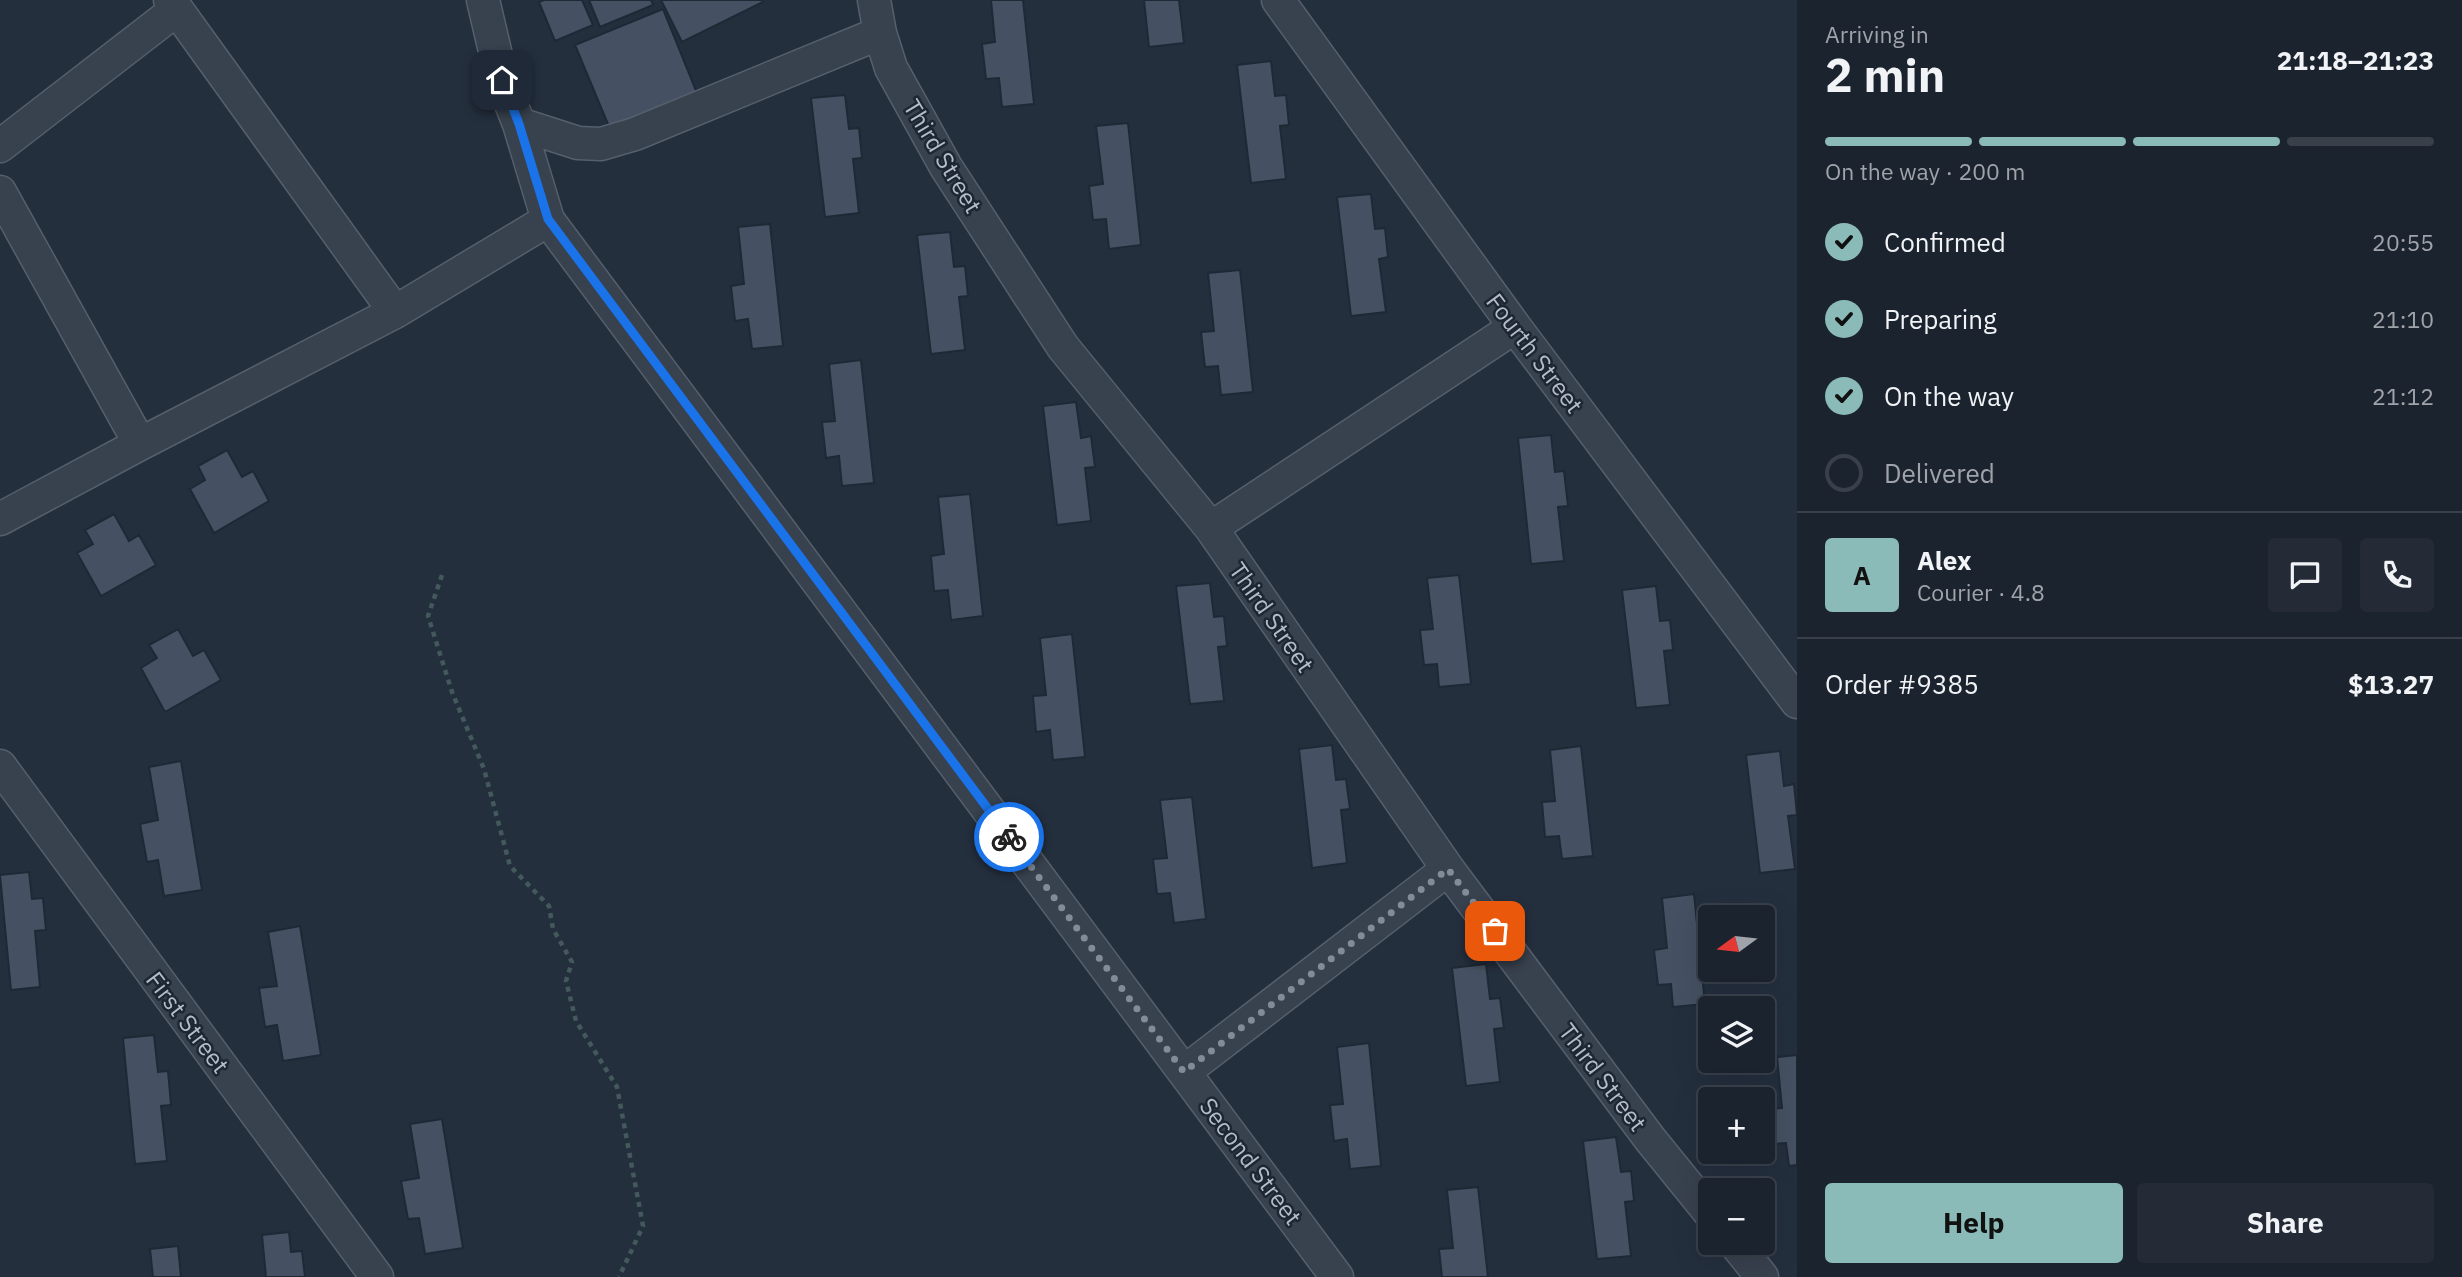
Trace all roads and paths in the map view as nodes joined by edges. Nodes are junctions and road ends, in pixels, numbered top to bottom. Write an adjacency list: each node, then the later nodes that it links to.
1 (483, 0): 6 (street, Second Street)
2 (874, 0): 5 (street, Third Street)
3 (1278, 0): 11 (street, Fourth Street)
4 (173, 5): 7 (street); 10 (street)
5 (880, 33): 6 (street); 14 (street, Third Street)
6 (519, 124): 9 (street, Second Street)
7 (0, 146)
8 (0, 192): 12 (street)
9 (548, 219): 10 (street); 19 (street, Second Street)
10 (395, 312): 12 (street)
11 (1515, 327): 14 (street); 16 (street, Fourth Street)
12 (140, 443): 13 (street)
13 (0, 519)
14 (1211, 528): 18 (street, Third Street)
15 (442, 575): 23 (path)
16 (1797, 702)
17 (0, 766): 22 (street, First Street)
18 (1448, 869): 19 (street); 20 (street, Third Street)
19 (1184, 1072): 24 (street, Second Street)
20 (1698, 1198)
21 (1744, 1255): 25 (street)
22 (377, 1277)
23 (619, 1277)
24 (1338, 1277)
25 (1762, 1277)

